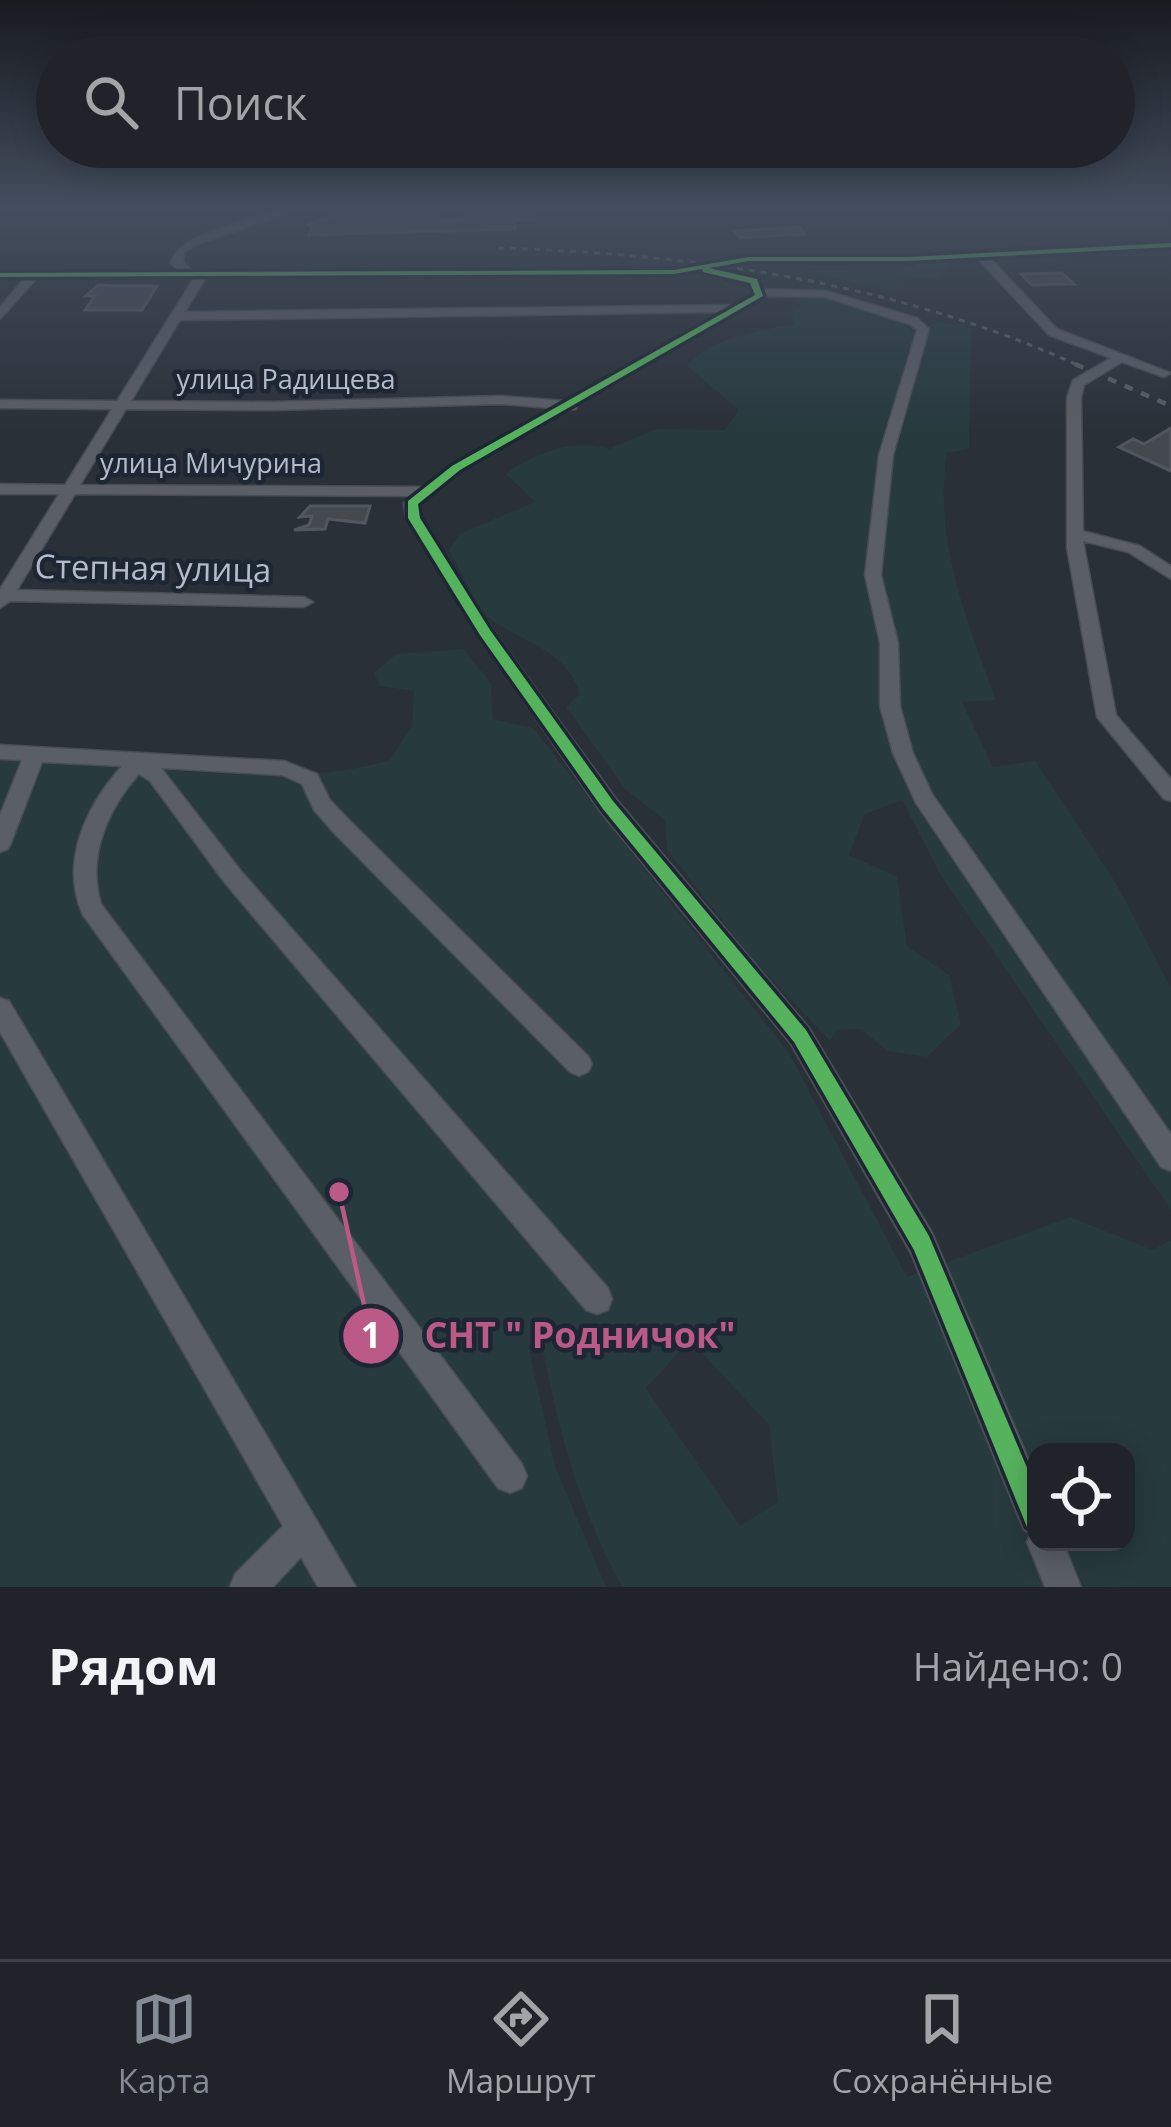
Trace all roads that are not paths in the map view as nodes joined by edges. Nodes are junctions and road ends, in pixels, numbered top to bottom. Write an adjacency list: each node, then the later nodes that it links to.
1 (27, 283): 6 (street)
2 (196, 283): 7 (street)
3 (754, 283): 5 (street)
4 (1005, 283): 9 (street)
5 (751, 300): 7 (street); 14 (street); 29 (street)
6 (0, 315)
7 (176, 316): 13 (street)
8 (1171, 352): 10 (street)
9 (1120, 357): 10 (street); 18 (street)
10 (1141, 364): 11 (street)
11 (1164, 373)
12 (0, 404): 13 (street, улица Радищева)
13 (123, 404): 14 (street, улица Радищева); 15 (street)
14 (571, 406): 17 (street)
15 (73, 487): 16 (street, улица Мичурина); 17 (street, улица Мичурина); 20 (street)
16 (0, 489)
17 (422, 491): 32 (street)
18 (1078, 535): 19 (street); 25 (street)
19 (1171, 574)
20 (2, 597): 21 (street, Степная улица)
21 (304, 602)
22 (0, 752): 23 (street)
23 (35, 752): 24 (street); 26 (street)
24 (136, 763): 28 (street); 30 (street); 31 (street)
25 (1171, 793)
26 (0, 844)
27 (0, 1009): 33 (street)
28 (579, 1064)
29 (1171, 1157)
30 (597, 1299)
31 (510, 1476)
32 (1027, 1496)
33 (303, 1530): 35 (street); 36 (street)
34 (1049, 1551): 37 (street)
35 (248, 1587)
36 (338, 1587)
37 (1063, 1587)

